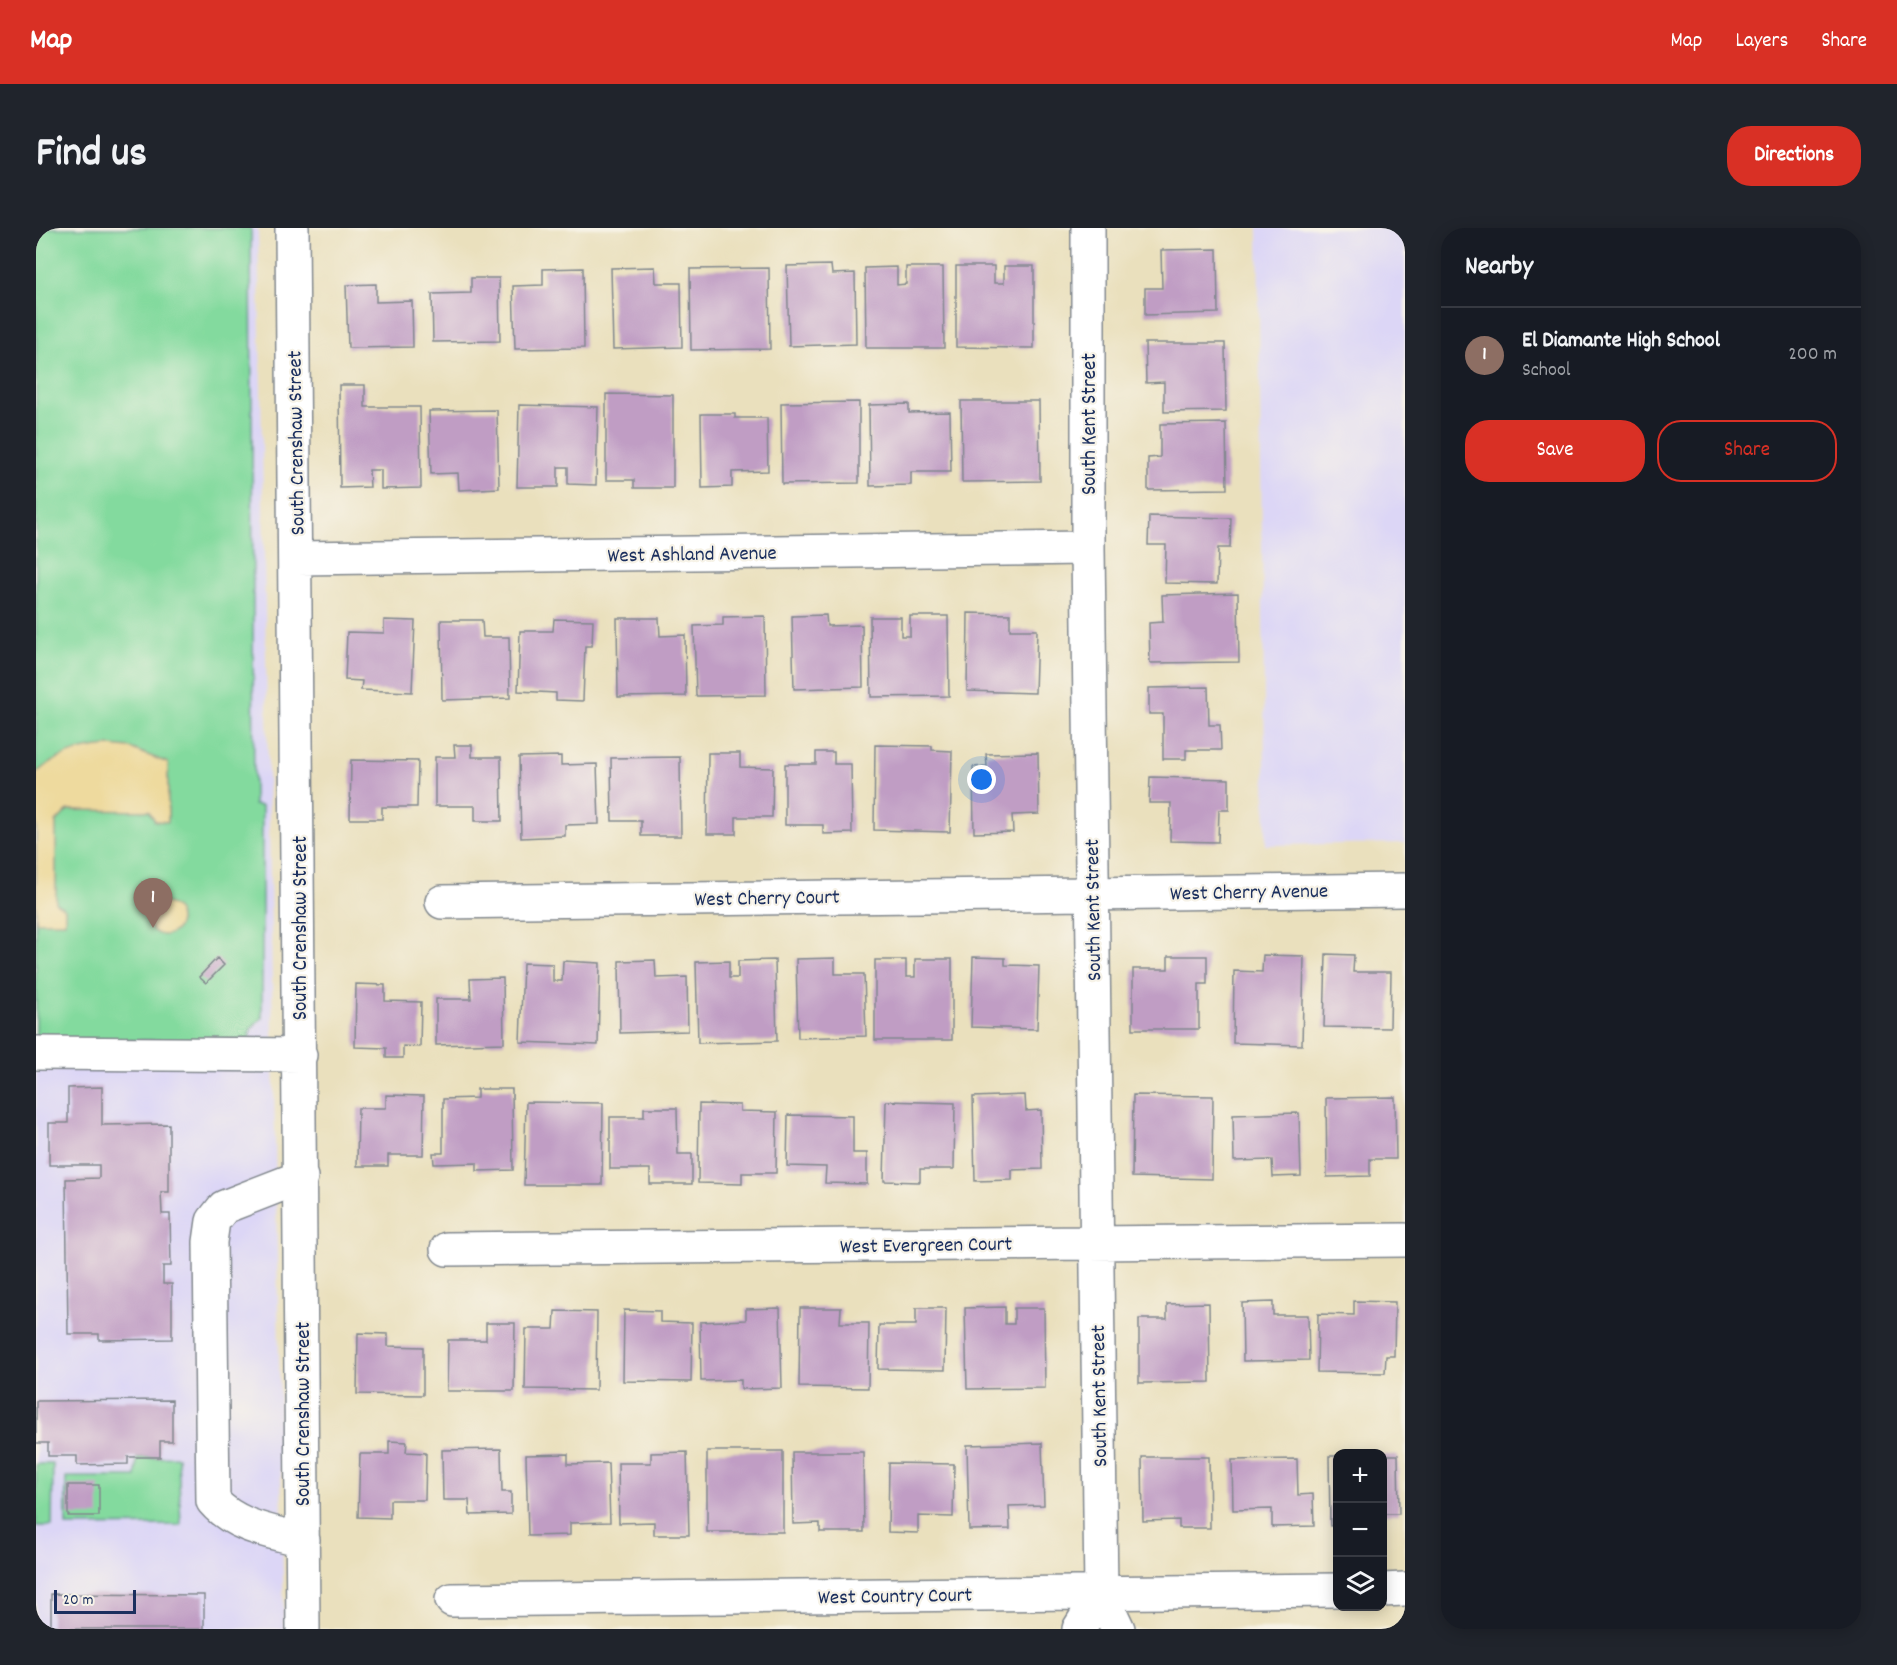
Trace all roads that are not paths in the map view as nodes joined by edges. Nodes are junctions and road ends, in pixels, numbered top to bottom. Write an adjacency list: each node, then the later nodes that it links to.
1 (292, 228): 4 (street, South Crenshaw Street)
2 (1088, 228): 3 (street, South Kent Street)
3 (1088, 548): 4 (street, West Ashland Avenue); 6 (street, South Kent Street)
4 (297, 558): 9 (street, South Crenshaw Street)
5 (1405, 890): 6 (street, West Cherry Avenue)
6 (1092, 893): 7 (street, West Cherry Court); 12 (street, South Kent Street)
7 (442, 902)
8 (36, 1053): 9 (street)
9 (300, 1055): 10 (street, South Crenshaw Street)
10 (301, 1177): 14 (street, South Crenshaw Street); 14 (street)
11 (1405, 1240): 12 (street, West Evergreen Court)
12 (1095, 1243): 13 (street, West Evergreen Court); 18 (street, South Kent Street)
13 (447, 1250)
14 (303, 1540): 20 (street, South Crenshaw Street)
15 (1333, 1590): 18 (street, West Country Court)
16 (1387, 1590): 17 (street)
17 (1405, 1590)
18 (1101, 1593): 19 (street, West Country Court); 21 (street); 22 (street, South Kent Street)
19 (452, 1600)
20 (303, 1629)
21 (1079, 1629)
22 (1118, 1629)

